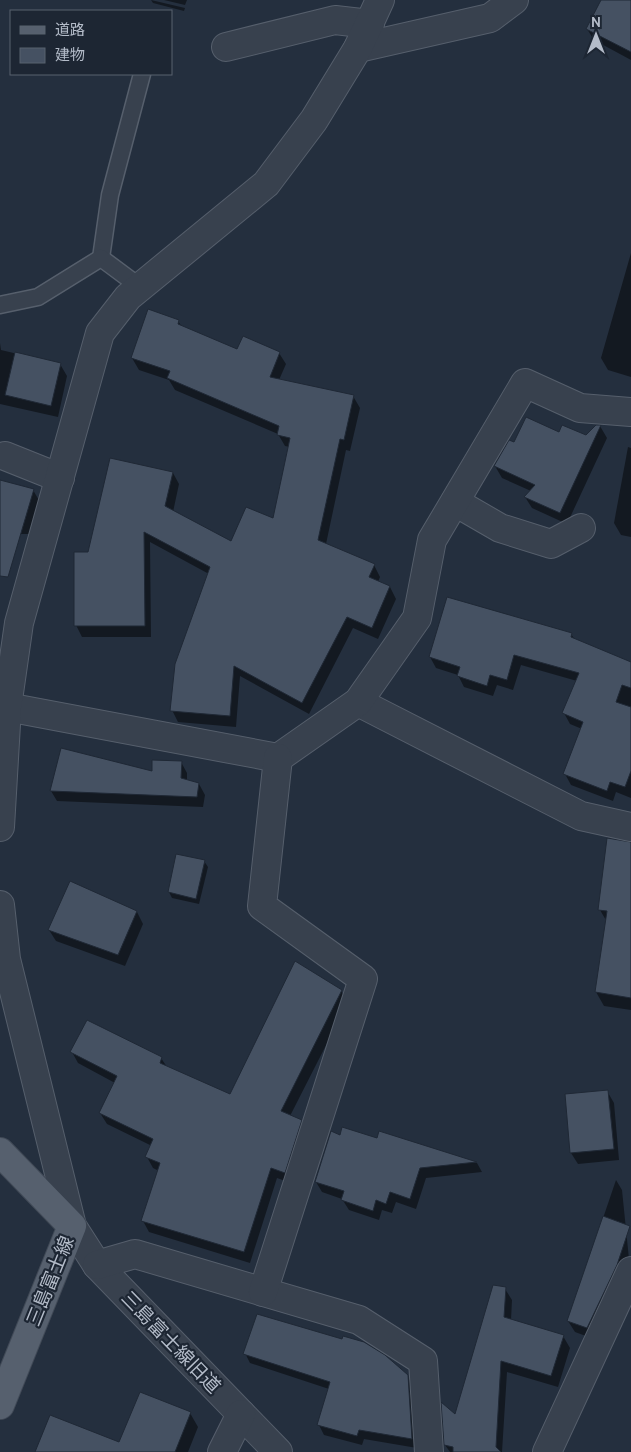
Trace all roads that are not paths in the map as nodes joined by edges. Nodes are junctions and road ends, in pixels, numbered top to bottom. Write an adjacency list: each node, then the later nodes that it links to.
1 (514, 0): 2 (street)
2 (369, 24): 3 (street); 6 (street)
3 (226, 47)
4 (142, 75): 5 (lane)
5 (101, 258): 6 (lane); 7 (lane)
6 (140, 287): 10 (street)
7 (0, 305)
8 (631, 412): 11 (street)
9 (5, 456): 10 (street)
10 (60, 478): 14 (street)
11 (455, 502): 12 (street); 13 (street)
12 (582, 528)
13 (358, 702): 15 (street); 17 (street)
14 (3, 706): 15 (street); 16 (street)
15 (278, 758): 23 (street)
16 (0, 827)
17 (631, 827)
18 (0, 905): 20 (street, 三島富士線旧道)
19 (0, 1152): 20 (main road, 三島富士線)
20 (72, 1226): 21 (street, 三島富士線旧道); 24 (main road, 三島富士線)
21 (97, 1265): 23 (street); 25 (street, 三島富士線旧道)
22 (631, 1271): 29 (street)
23 (263, 1292): 28 (street)
24 (0, 1405)
25 (241, 1414): 26 (street); 27 (street, 三島富士線旧道)
26 (222, 1452)
27 (278, 1452)
28 (429, 1452)
29 (547, 1452)

